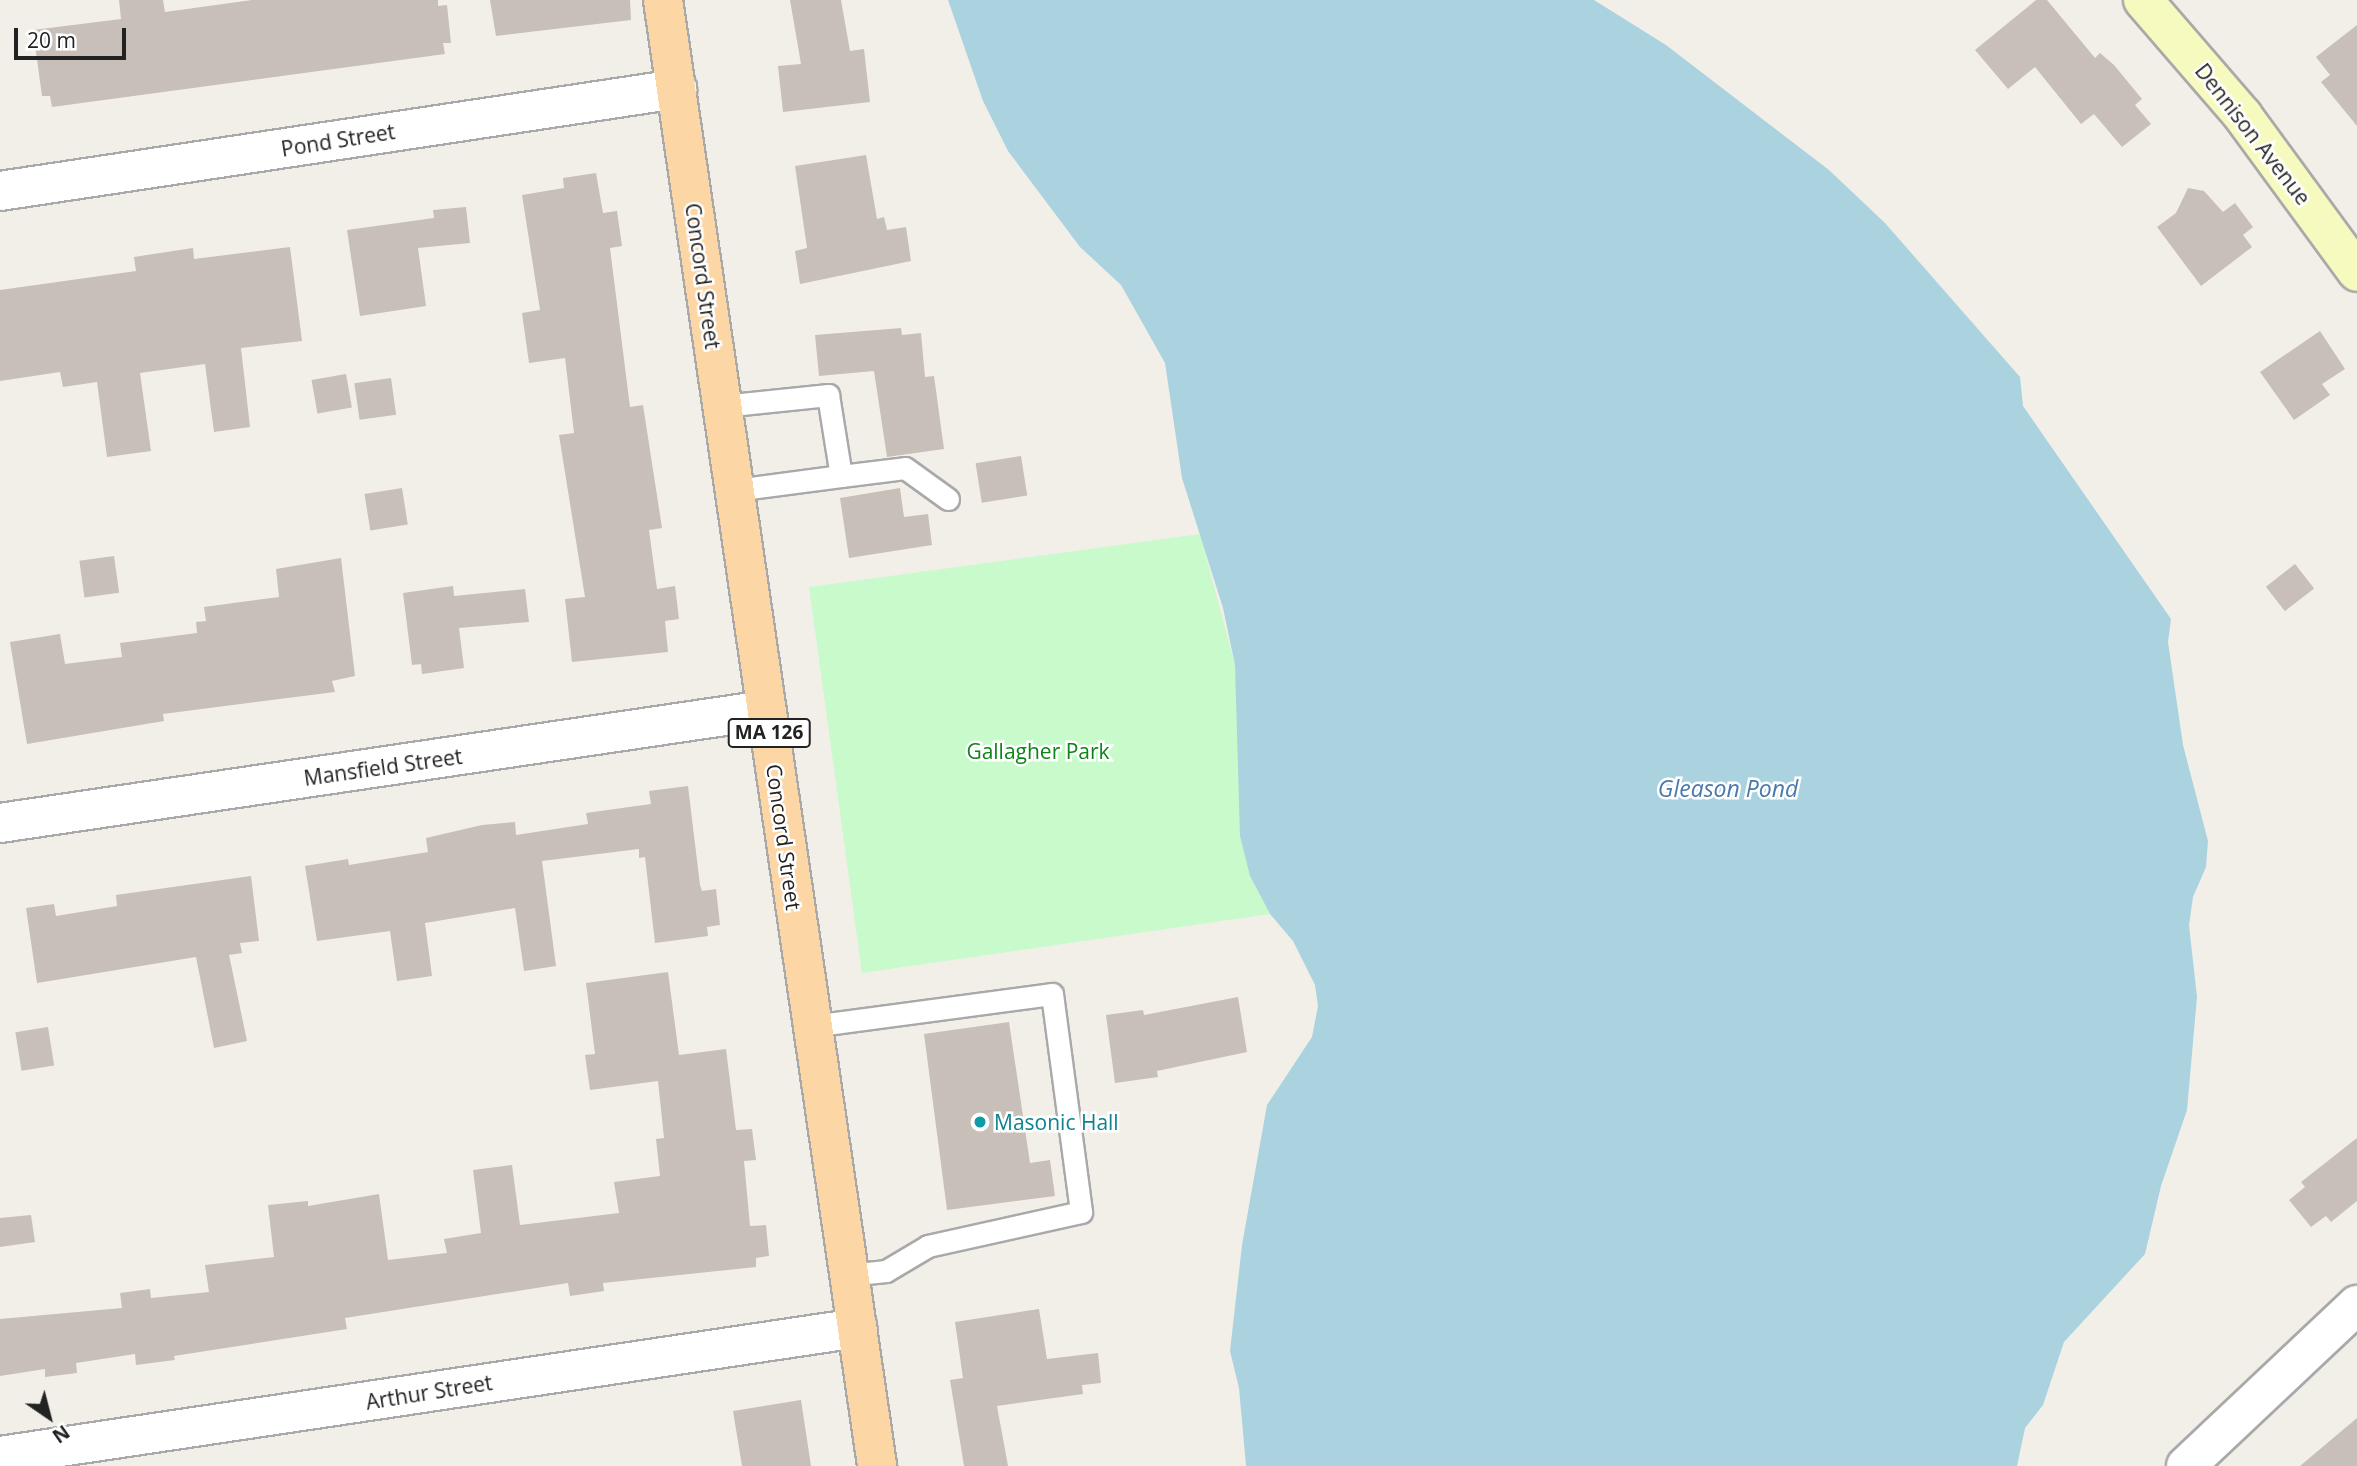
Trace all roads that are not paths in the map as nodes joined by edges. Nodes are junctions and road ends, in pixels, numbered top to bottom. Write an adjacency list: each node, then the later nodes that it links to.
1 (663, 0): 3 (main road, Concord Street / MA 126)
2 (2143, 0): 5 (street, Dennison Avenue)
3 (677, 89): 4 (street, Pond Street); 6 (main road, Concord Street / MA 126)
4 (0, 191)
5 (2357, 272)
6 (722, 406): 7 (lane); 8 (main road, Concord Street / MA 126)
7 (841, 476): 8 (lane); 9 (lane)
8 (734, 490): 10 (main road, Concord Street / MA 126)
9 (948, 499)
10 (765, 710): 11 (street, Mansfield Street); 12 (main road, Concord Street / MA 126)
11 (0, 823)
12 (812, 1026): 13 (main road, Concord Street / MA 126); 13 (lane)
13 (849, 1275): 15 (main road, Concord Street / MA 126)
14 (2357, 1305): 17 (street)
15 (857, 1328): 16 (street, Arthur Street); 18 (main road, Concord Street / MA 126)
16 (0, 1456)
17 (2200, 1461)
18 (877, 1466)

